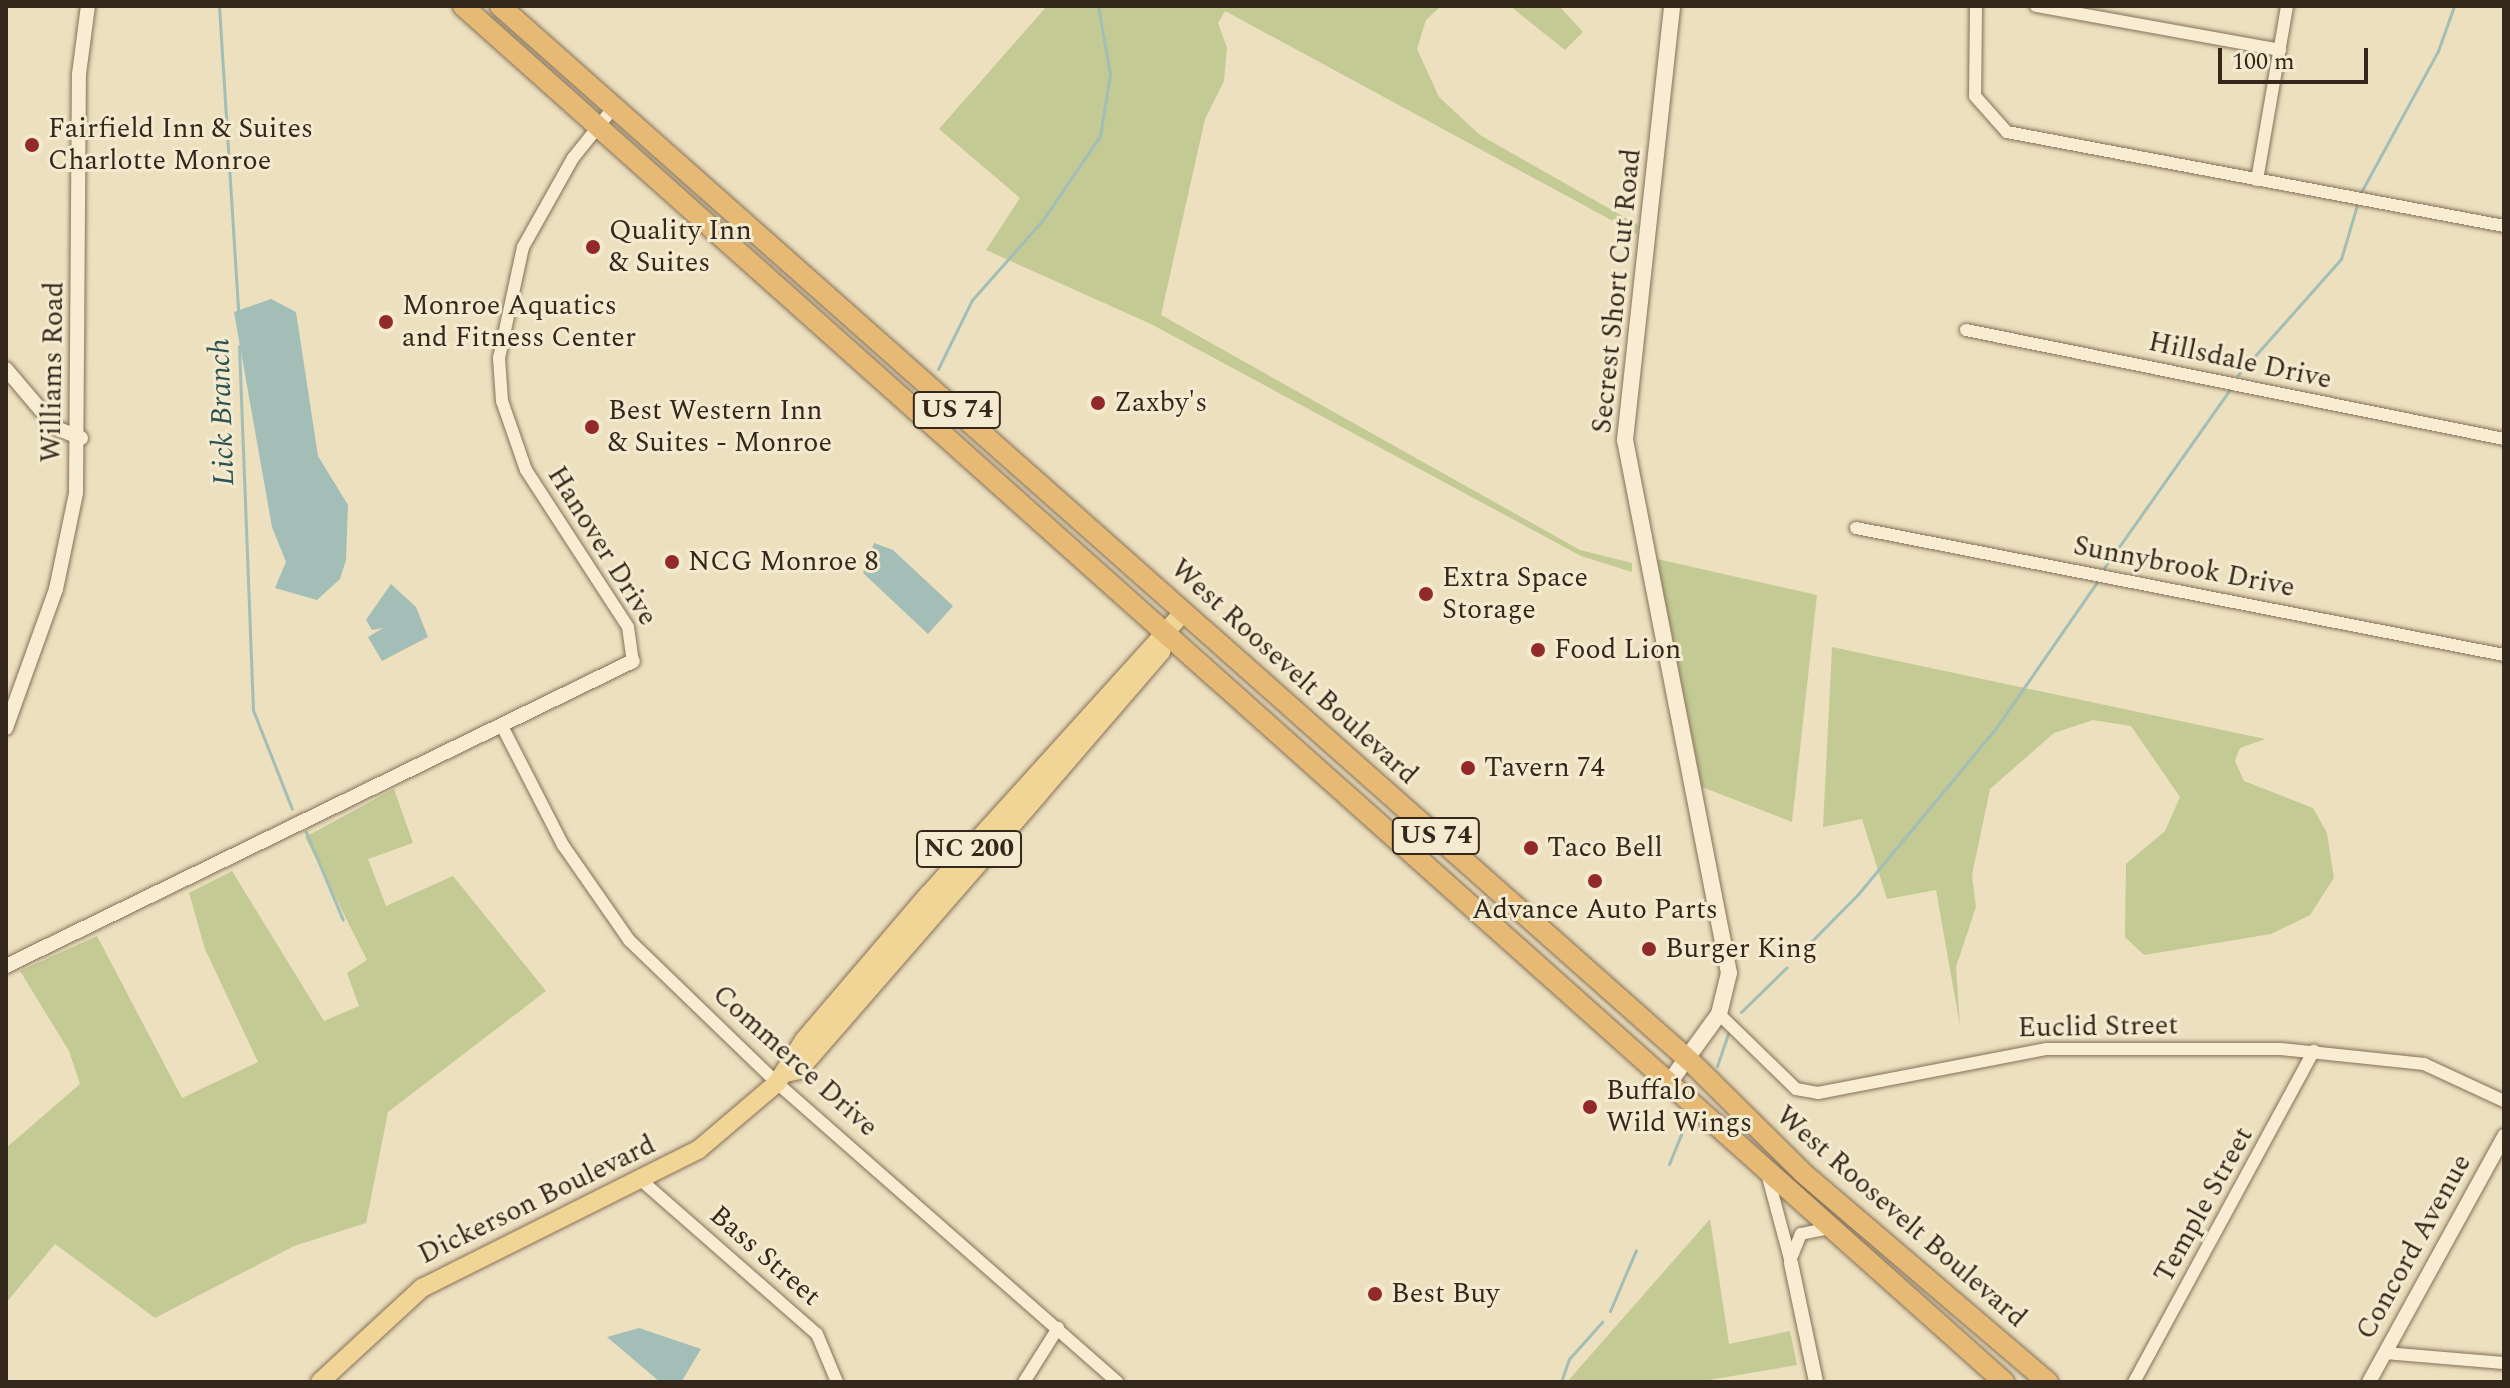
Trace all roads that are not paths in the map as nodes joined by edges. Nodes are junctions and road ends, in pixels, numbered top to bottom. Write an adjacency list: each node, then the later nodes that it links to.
1 (88, 6): 17 (street, Williams Road)
2 (463, 6): 10 (highway, West Roosevelt Boulevard / US 74)
3 (500, 6): 9 (highway, West Roosevelt Boulevard / US 74)
4 (1672, 6): 29 (main road, Secrest Short Cut Road)
5 (1976, 6): 11 (street)
6 (2036, 6): 8 (street)
7 (2287, 6): 8 (street)
8 (2280, 50): 11 (street)
9 (614, 107): 10 (street, Hanover Drive); 16 (highway, West Roosevelt Boulevard / US 74)
10 (596, 124): 13 (highway, West Roosevelt Boulevard / US 74); 23 (street, Hanover Drive)
11 (2257, 180): 12 (street)
12 (2504, 226)
13 (796, 303): 16 (highway); 21 (highway, West Roosevelt Boulevard / US 74)
14 (1966, 330): 18 (street, Hillsdale Drive)
15 (6, 369): 17 (street)
16 (918, 376): 20 (highway, West Roosevelt Boulevard / US 74)
17 (81, 438): 25 (street, Williams Road)
18 (2504, 439)
19 (1856, 528): 22 (street, Sunnybrook Drive)
20 (1184, 612): 21 (main road, Dickerson Boulevard / NC 200); 31 (highway, West Roosevelt Boulevard / US 74)
21 (1165, 635): 26 (main road, Dickerson Boulevard / NC 200); 27 (main road, Dickerson Boulevard / NC 200); 33 (highway, West Roosevelt Boulevard / US 74)
22 (2504, 655)
23 (633, 661): 24 (street)
24 (502, 726): 28 (street); 32 (street, Commerce Drive)
25 (6, 728)
26 (1019, 797): 27 (main road, NC 200); 32 (main road, Dickerson Boulevard / NC 200)
27 (986, 853): 32 (main road, Dickerson Boulevard / NC 200)
28 (6, 966)
29 (1719, 1014): 30 (street, Euclid Street); 31 (main road, Secrest Short Cut Road)
30 (2314, 1051): 34 (street, Euclid Street); 50 (street, Temple Street)
31 (1689, 1060): 33 (main road, Secrest Short Cut Road); 49 (highway, West Roosevelt Boulevard / US 74)
32 (781, 1078): 37 (main road, Dickerson Boulevard / NC 200); 40 (street, Commerce Drive)
33 (1669, 1083): 36 (highway, West Roosevelt Boulevard / US 74)
34 (2504, 1101)
35 (2504, 1136): 41 (street, Concord Avenue)
36 (1766, 1170): 38 (highway, West Roosevelt Boulevard / US 74); 39 (street)
37 (642, 1181): 43 (main road, Dickerson Boulevard / NC 200); 44 (street, Bass Street)
38 (1830, 1228): 39 (street); 48 (highway, West Roosevelt Boulevard / US 74)
39 (1791, 1263): 47 (street)
40 (1058, 1328): 45 (street); 46 (street, Commerce Drive)
41 (2385, 1353): 42 (street); 51 (street, Concord Avenue)
42 (2504, 1363)
43 (320, 1382)
44 (837, 1382)
45 (1024, 1382)
46 (1117, 1382)
47 (1816, 1382)
48 (2004, 1382)
49 (2048, 1382)
50 (2134, 1382)
51 (2369, 1382)

